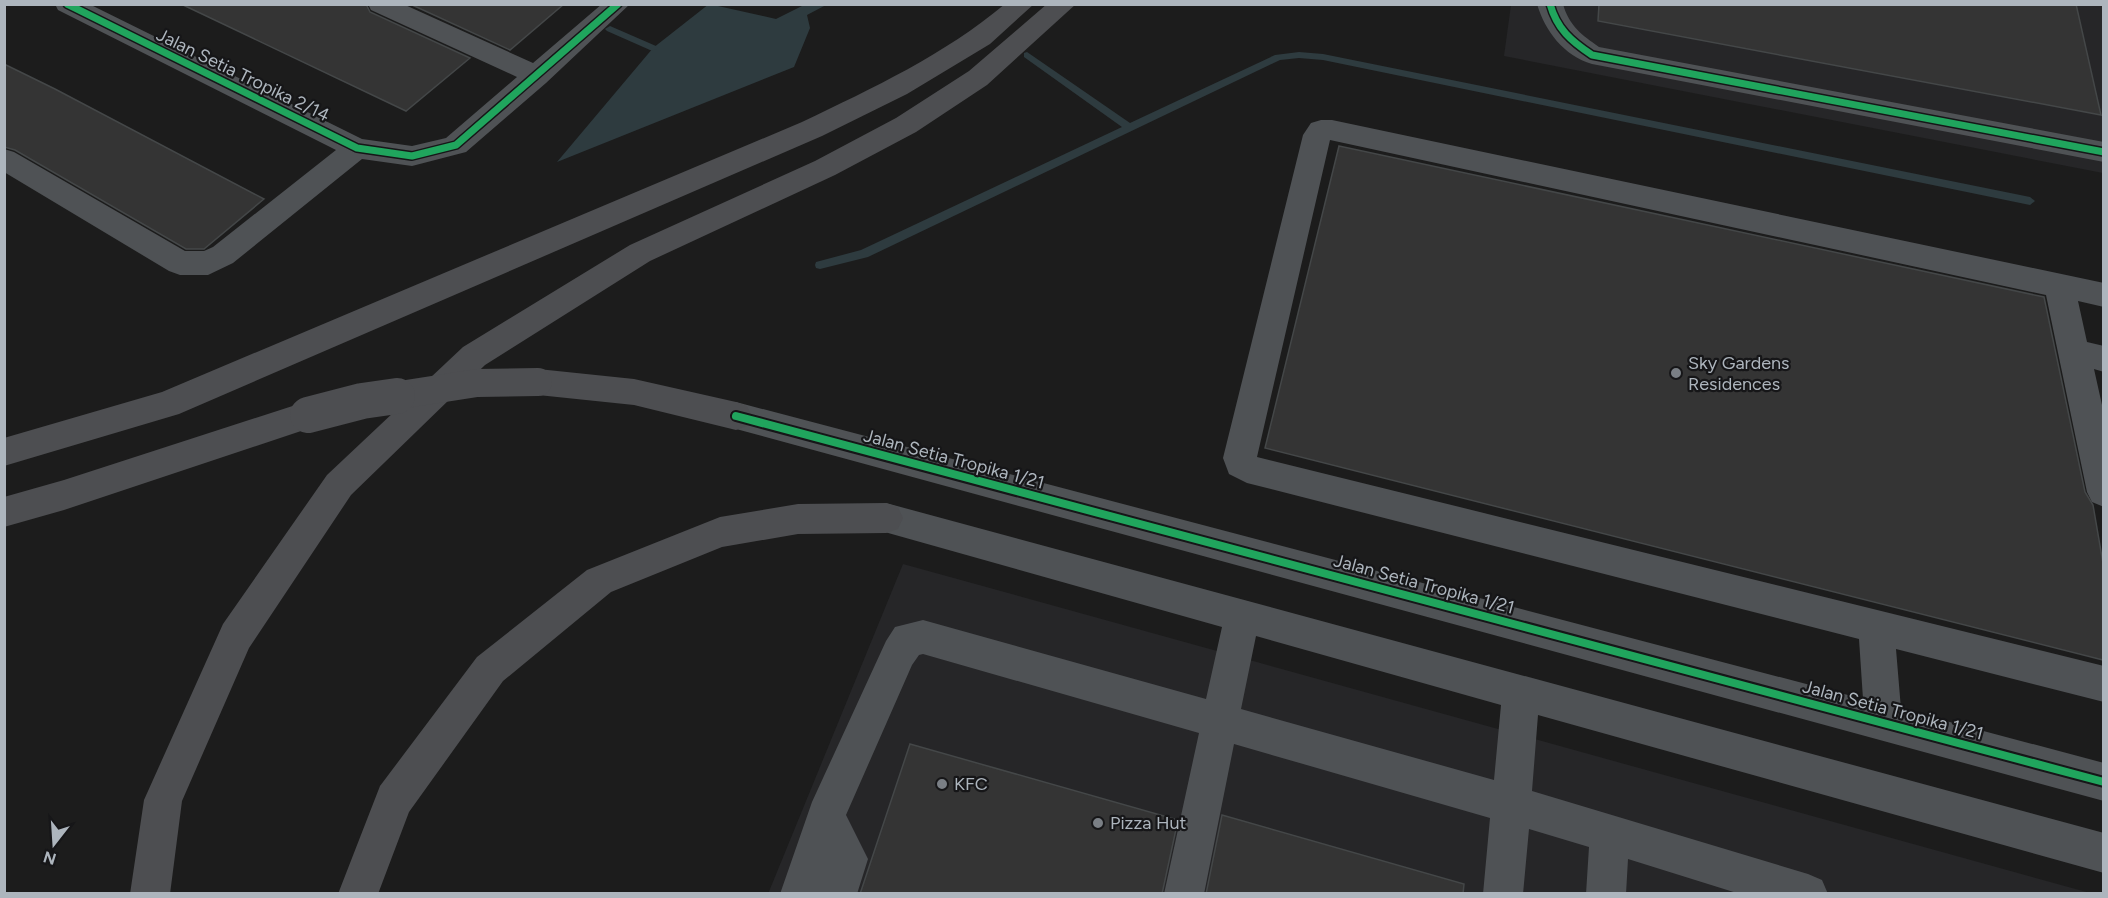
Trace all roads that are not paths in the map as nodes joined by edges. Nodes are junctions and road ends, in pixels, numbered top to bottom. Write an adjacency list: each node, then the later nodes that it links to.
1 (67, 4): 8 (street, Jalan Setia Tropika 2/14)
2 (380, 4): 7 (street)
3 (618, 4): 7 (street)
4 (1022, 4): 15 (highway)
5 (1064, 4): 30 (highway)
6 (1550, 4): 9 (street)
7 (537, 76): 8 (street, Jalan Setia Tropika 2/14)
8 (357, 148): 10 (street)
9 (2103, 152)
10 (4, 159)
11 (2060, 287): 12 (street); 13 (street); 20 (street)
12 (2103, 295)
13 (2089, 355): 16 (street)
14 (736, 416): 17 (highway, bridge); 24 (street, Jalan Setia Tropika 1/21)
15 (4, 452)
16 (2103, 492)
17 (4, 512)
18 (886, 518): 19 (street); 31 (highway)
19 (1242, 616): 22 (street); 23 (street)
20 (1876, 627): 21 (street); 24 (street)
21 (2103, 684)
22 (1521, 692): 26 (street); 29 (street)
23 (1220, 722): 26 (street); 27 (street); 34 (street)
24 (1883, 722): 25 (street, Jalan Setia Tropika 1/21)
25 (2103, 782)
26 (1511, 804): 28 (street); 35 (street)
27 (826, 816): 32 (street); 33 (street)
28 (1610, 834): 36 (street); 37 (street)
29 (2103, 853)
30 (150, 894)
31 (358, 894)
32 (800, 894)
33 (837, 894)
34 (1184, 894)
35 (1503, 894)
36 (1606, 894)
37 (1808, 894)

